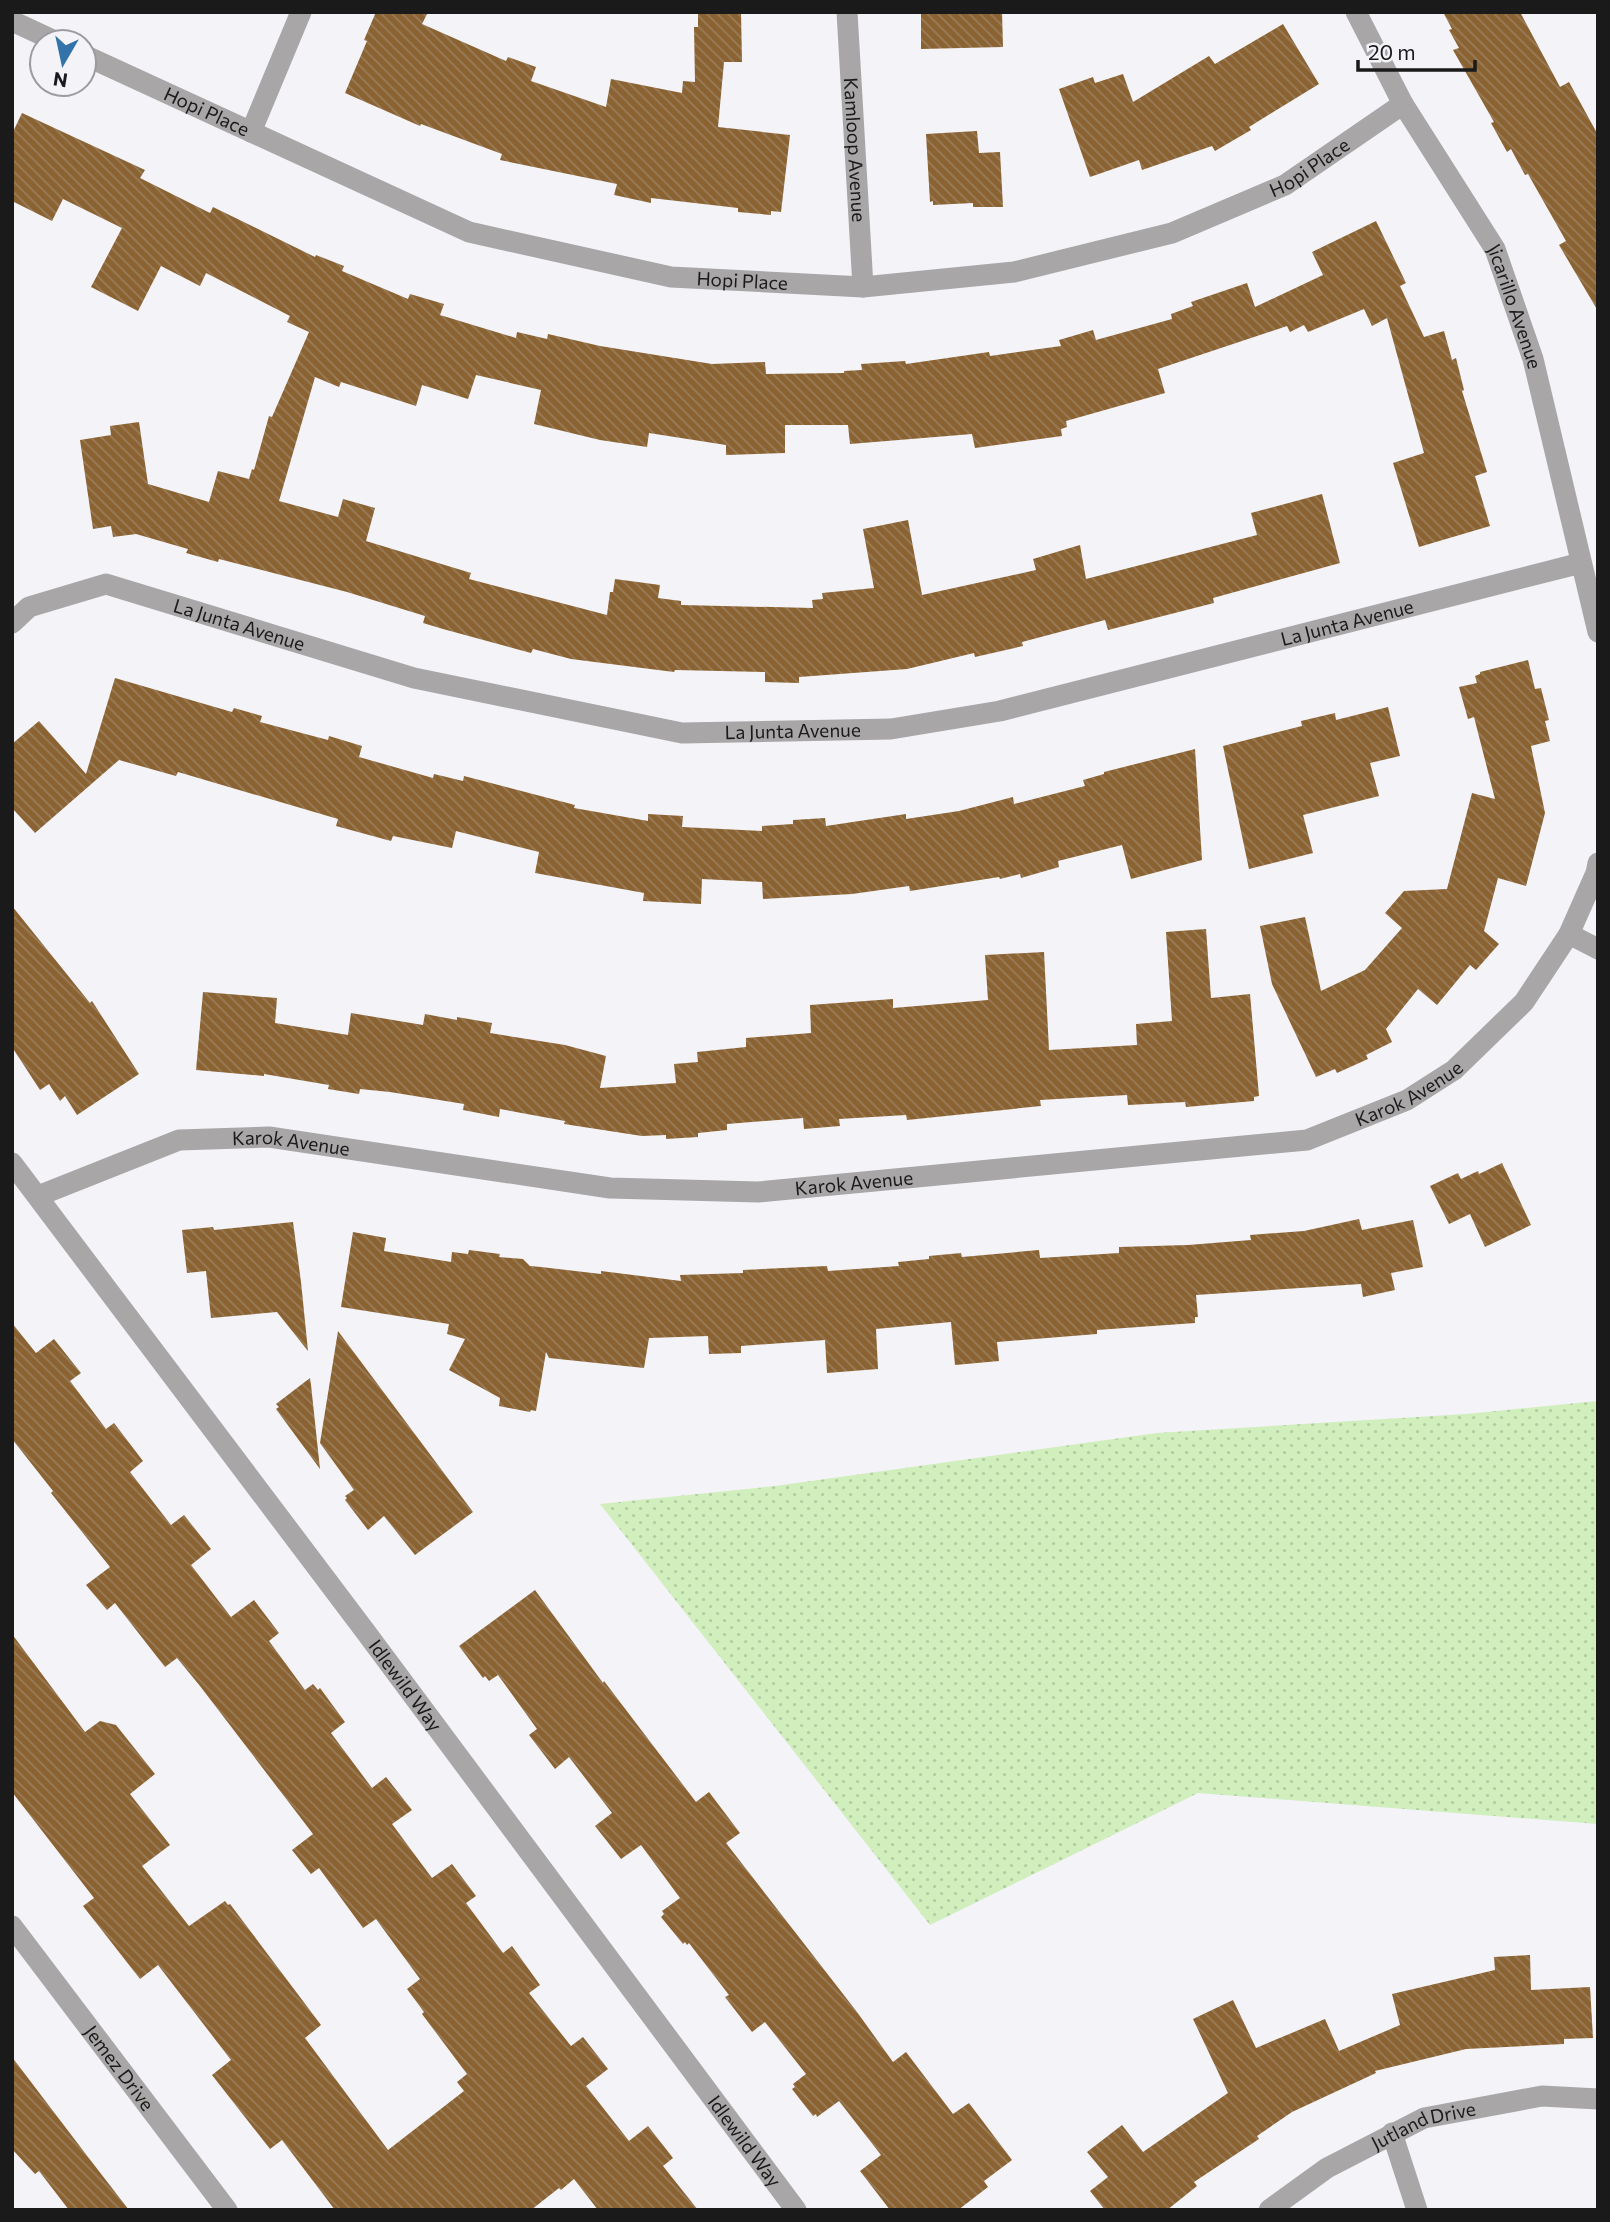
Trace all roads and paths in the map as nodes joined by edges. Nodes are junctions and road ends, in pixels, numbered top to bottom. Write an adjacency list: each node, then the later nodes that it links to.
1 (301, 12): 8 (street)
2 (847, 12): 9 (street, Kamloop Avenue)
3 (1356, 12): 7 (street, Jicarillo Avenue)
4 (12, 21): 5 (street)
5 (28, 28)
6 (98, 61): 8 (street, Hopi Place)
7 (1403, 104): 9 (street, Hopi Place); 10 (street, Jicarillo Avenue)
8 (251, 132): 9 (street, Hopi Place)
9 (863, 287)
10 (1581, 563): 11 (street, La Junta Avenue); 12 (street, Jicarillo Avenue)
11 (12, 623)
12 (1598, 632)
13 (1598, 863): 14 (street)
14 (1569, 934): 15 (street); 17 (street, Karok Avenue)
15 (1598, 949)
16 (12, 1163): 17 (street, Idlewild Way)
17 (38, 1196): 22 (street, Idlewild Way)
18 (12, 1926): 21 (street, Jemez Drive)
19 (1598, 2099): 20 (street, Jutland Drive)
20 (1392, 2133): 23 (street, Jutland Drive); 24 (street)
21 (227, 2210)
22 (796, 2210)
23 (1269, 2210)
24 (1417, 2210)

